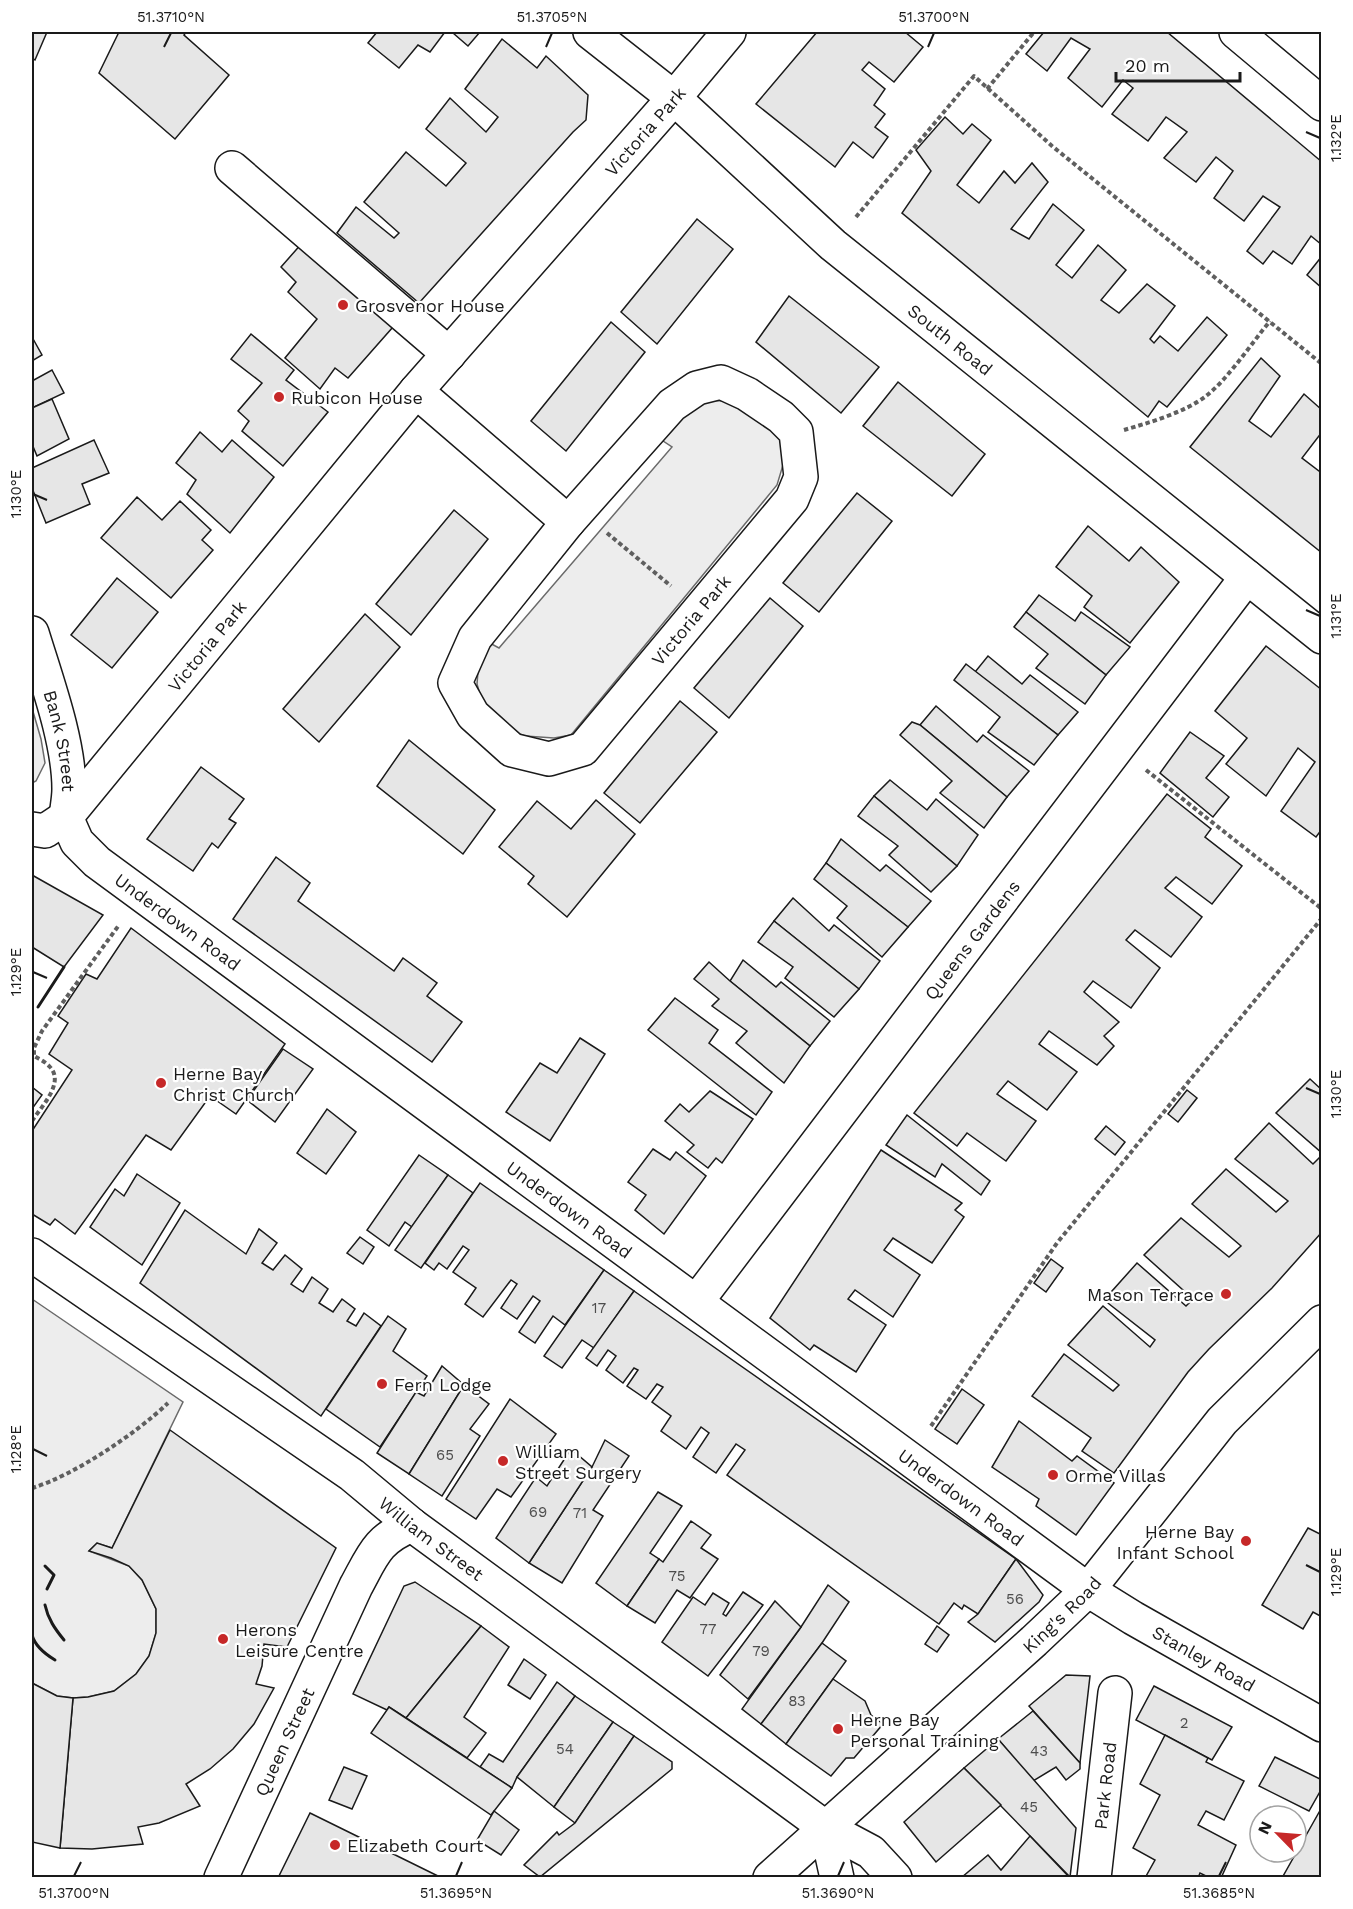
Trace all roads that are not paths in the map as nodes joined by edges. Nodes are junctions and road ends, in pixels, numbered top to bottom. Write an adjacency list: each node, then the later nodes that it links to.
1 (590, 32): 4 (street, South Road)
2 (729, 32): 4 (street, Victoria Park)
3 (1236, 32): 5 (street)
4 (674, 98): 7 (street, Victoria Park); 10 (street, South Road)
5 (1322, 104)
6 (232, 168): 7 (street)
7 (449, 354): 8 (street, Victoria Park)
8 (416, 391): 9 (street); 13 (street, Victoria Park)
9 (573, 515): 9 (street, Victoria Park)
10 (1247, 578): 12 (street, South Road); 16 (street, Queens Gardens)
11 (32, 633): 13 (street, Bank Street)
12 (1322, 637)
13 (66, 817): 14 (street); 16 (street, Underdown Road)
14 (32, 829)
15 (32, 1255): 18 (street, William Street)
16 (697, 1301): 19 (street, Underdown Road)
17 (1322, 1322): 19 (street, King's Road)
18 (412, 1525): 22 (street, William Street); 23 (street, Queen Street)
19 (1088, 1590): 21 (street, Stanley Road); 22 (street, King's Road)
20 (1115, 1693): 27 (street, Park Road)
21 (1322, 1725)
22 (826, 1828): 24 (street, King's Road); 25 (street); 26 (street, William Street)
23 (221, 1878)
24 (770, 1878)
25 (837, 1878)
26 (895, 1878)
27 (1094, 1878)

